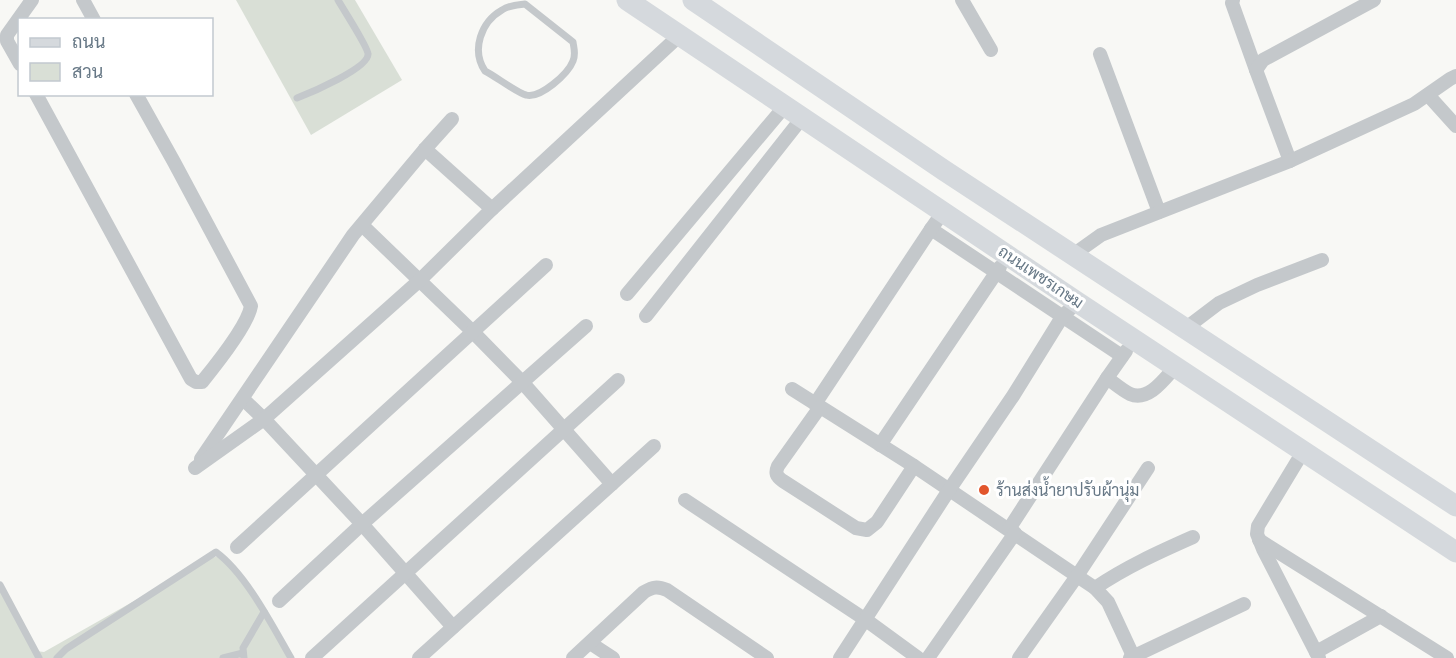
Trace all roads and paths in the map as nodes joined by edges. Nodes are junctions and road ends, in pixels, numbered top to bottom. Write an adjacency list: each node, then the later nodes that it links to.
1 (32, 0): 10 (street)
2 (82, 0): 11 (street)
3 (338, 0): 22 (lane)
4 (627, 0): 13 (main road, ถนนเพชรเกษม)
5 (693, 0): 33 (main road)
6 (962, 0): 14 (street)
7 (1233, 0): 17 (street)
8 (1374, 0): 17 (street)
9 (526, 2): 9 (lane)
10 (19, 18)
11 (93, 18)
12 (18, 20): 16 (street)
13 (680, 35): 23 (main road, ถนนเพชรเกษม); 28 (street)
14 (991, 50)
15 (1100, 54): 30 (street)
16 (18, 60)
17 (1256, 70): 27 (street)
18 (1456, 76): 19 (street)
19 (1428, 95): 25 (street); 27 (street)
20 (37, 96): 21 (street)
21 (137, 96)
22 (297, 98)
23 (794, 112): 29 (main road, ถนนเพชรเกษม); 38 (street); 40 (street)
24 (452, 119): 26 (street)
25 (1456, 126)
26 (425, 149): 28 (street); 31 (street)
27 (1290, 161): 30 (street)
28 (492, 209): 37 (street)
29 (943, 212): 32 (street); 35 (main road, ถนนเพชรเกษม)
30 (1160, 212): 33 (street)
31 (362, 225): 37 (street); 51 (street)
32 (931, 229): 35 (street); 52 (street)
33 (1073, 255): 43 (main road)
34 (1322, 260): 43 (street)
35 (1002, 264): 39 (main road, ถนนเพชรเกษม); 41 (street); 55 (street)
36 (546, 265): 44 (street)
37 (420, 280): 44 (street); 53 (street)
38 (627, 294)
39 (1077, 302): 41 (street); 45 (main road, ถนนเพชรเกษม)
40 (645, 316)
41 (1062, 317): 45 (street); 62 (street)
42 (586, 326): 49 (street)
43 (1186, 328): 64 (main road)
44 (473, 332): 49 (street); 60 (street)
45 (1129, 348): 46 (main road, ถนนเพชรเกษม); 47 (street)
46 (1176, 366): 47 (street); 57 (main road, ถนนเพชรเกษม)
47 (1107, 378): 66 (street)
48 (618, 380): 54 (street)
49 (523, 383): 54 (street); 65 (street)
50 (792, 389): 52 (street)
51 (243, 399): 53 (street); 53 (street)
52 (817, 405): 55 (street); 58 (street)
53 (264, 419): 60 (street)
54 (563, 430): 61 (street); 71 (street)
55 (880, 445): 58 (street)
56 (654, 446): 61 (street)
57 (1304, 450): 68 (street); 70 (main road, ถนนเพชรเกษม)
58 (914, 466): 62 (street)
59 (1148, 468): 72 (street)
60 (315, 476): 65 (street); 69 (street)
61 (612, 484): 80 (street)
62 (949, 490): 66 (street); 79 (street)
63 (685, 500): 79 (street)
64 (1456, 506)
65 (362, 524): 71 (street); 75 (street)
66 (1012, 531): 72 (street); 96 (street)
67 (1193, 537): 74 (street)
68 (1259, 540): 78 (street); 82 (street)
69 (237, 547)
70 (1456, 552)
71 (405, 574): 80 (street); 89 (street)
72 (1077, 576): 74 (street); 97 (street)
73 (0, 585): 85 (lane)
74 (1095, 588): 84 (street)
75 (279, 601)
76 (1244, 604): 84 (street)
77 (264, 612): 83 (lane); 86 (lane); 88 (lane)
78 (1381, 616): 82 (street); 98 (street)
79 (866, 620): 94 (street); 95 (street)
80 (453, 627): 90 (street)
81 (590, 643): 91 (street); 92 (street); 93 (street)
82 (1317, 655)
83 (243, 656): 87 (lane)
84 (1133, 657)
85 (39, 658)
86 (57, 658)
87 (223, 658)
88 (291, 658)
89 (312, 658)
90 (419, 658)
91 (573, 658)
92 (613, 658)
93 (767, 658)
94 (840, 658)
95 (918, 658)
96 (928, 658)
97 (1019, 658)
98 (1447, 658)

